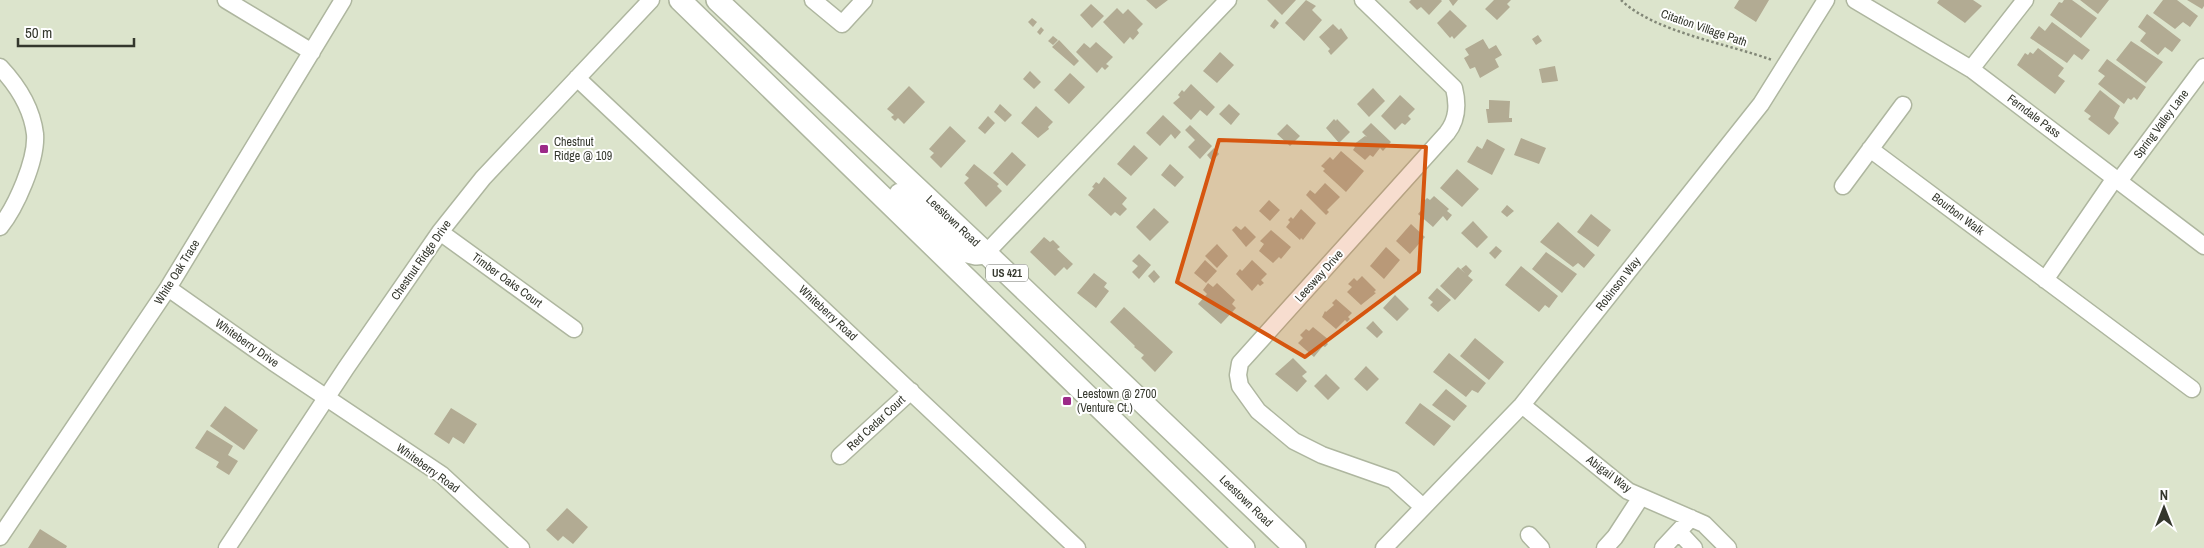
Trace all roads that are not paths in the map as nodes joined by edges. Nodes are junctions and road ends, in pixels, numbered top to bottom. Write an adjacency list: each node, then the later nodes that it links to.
1 (226, 0): 13 (street)
2 (343, 0): 13 (street, White Oak Trace)
3 (651, 0): 17 (street, Chestnut Ridge Drive)
4 (680, 0): 20 (main road, US 421)
5 (717, 0): 26 (main road, Leestown Road / US 421)
6 (813, 0): 7 (street)
7 (864, 0)
8 (1228, 0): 26 (street)
9 (1363, 0): 36 (street, Leesway Drive)
10 (1826, 0): 33 (street, Robinson Way)
11 (1855, 0): 16 (street, Ferndale Pass)
12 (2025, 0): 16 (street)
13 (312, 52): 28 (street, White Oak Trace)
14 (0, 66): 23 (street)
15 (2204, 67): 21 (street, Spring Valley Lane)
16 (1971, 69): 21 (street, Ferndale Pass)
17 (578, 78): 24 (street, Chestnut Ridge Drive); 31 (street, Whiteberry Road)
18 (1903, 105): 19 (street)
19 (1870, 149): 22 (street); 27 (street, Bourbon Walk)
20 (840, 156): 26 (main road); 44 (main road, US 421)
21 (2117, 180): 25 (street, Ferndale Pass); 27 (street)
22 (1842, 186)
23 (0, 228)
24 (440, 232): 29 (street, Timber Oaks Court); 32 (street, Chestnut Ridge Drive)
25 (2204, 246)
26 (986, 253): 45 (main road, Leestown Road / US 421)
27 (2045, 280): 30 (street, Bourbon Walk)
28 (168, 288): 32 (street, Whiteberry Drive); 40 (street, White Oak Trace)
29 (574, 329)
30 (2192, 389)
31 (911, 391): 34 (street, Red Cedar Court); 43 (street, Whiteberry Road)
32 (326, 398): 41 (street, Chestnut Ridge Drive); 42 (street, Whiteberry Road)
33 (1522, 405): 35 (street, Abigail Way); 36 (street, Robinson Way)
34 (840, 456)
35 (1641, 497): 37 (street, Abigail Way); 48 (street)
36 (1423, 507): 46 (street, Robinson Way)
37 (1691, 518): 38 (street); 51 (street, Abigail Way)
38 (1679, 532): 49 (street); 50 (street)
39 (1529, 535): 47 (street)
40 (0, 537)
41 (227, 548)
42 (521, 548)
43 (1077, 548)
44 (1244, 548)
45 (1295, 548)
46 (1384, 548)
47 (1541, 548)
48 (1605, 548)
49 (1663, 548)
50 (1694, 548)
51 (1728, 548)

